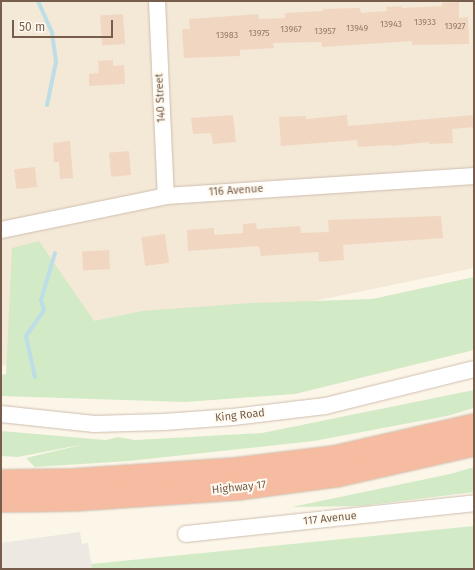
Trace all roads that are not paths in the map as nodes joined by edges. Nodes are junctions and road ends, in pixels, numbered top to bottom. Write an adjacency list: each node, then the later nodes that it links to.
1 (157, 1): 3 (street, 140 Street)
2 (474, 176): 3 (street, 116 Avenue)
3 (166, 196): 4 (street, 116 Avenue)
4 (1, 230)
5 (474, 368): 6 (street, King Road)
6 (1, 414)
7 (474, 425): 9 (highway, Highway 17)
8 (474, 444): 10 (highway, Highway 17)
9 (1, 480)
10 (1, 500)
11 (474, 503): 12 (street, 117 Avenue)
12 (186, 534)

